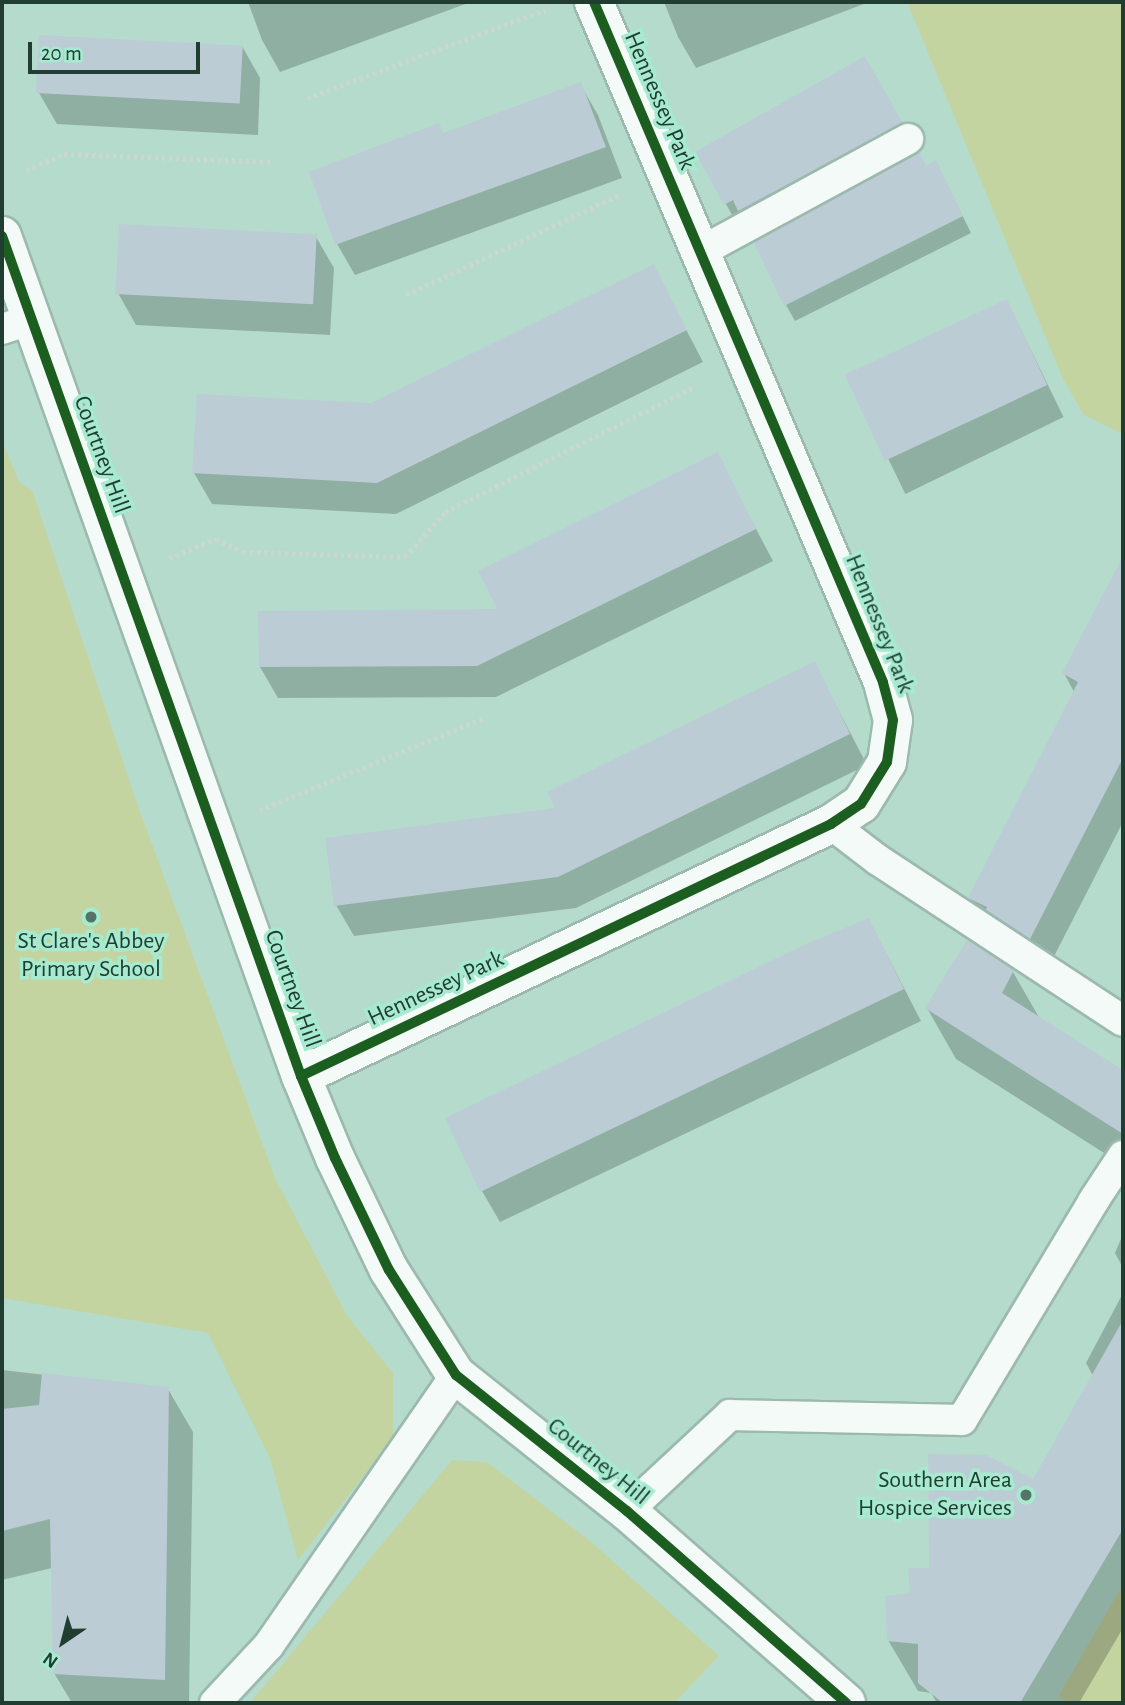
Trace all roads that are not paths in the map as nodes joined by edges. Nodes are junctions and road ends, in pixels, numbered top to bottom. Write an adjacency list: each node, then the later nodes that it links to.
1 (594, 2): 4 (street, Hennessey Park)
2 (908, 139): 4 (lane)
3 (2, 236): 5 (street, Courtney Hill)
4 (700, 252): 6 (street, Hennessey Park)
5 (16, 325): 8 (street, Courtney Hill)
6 (831, 824): 7 (lane); 8 (street, Hennessey Park)
7 (1123, 1021)
8 (301, 1076): 10 (street, Courtney Hill)
9 (1123, 1156): 11 (lane)
10 (456, 1375): 11 (street, Courtney Hill); 12 (lane)
11 (626, 1511): 13 (street, Courtney Hill)
12 (215, 1703)
13 (846, 1703)

